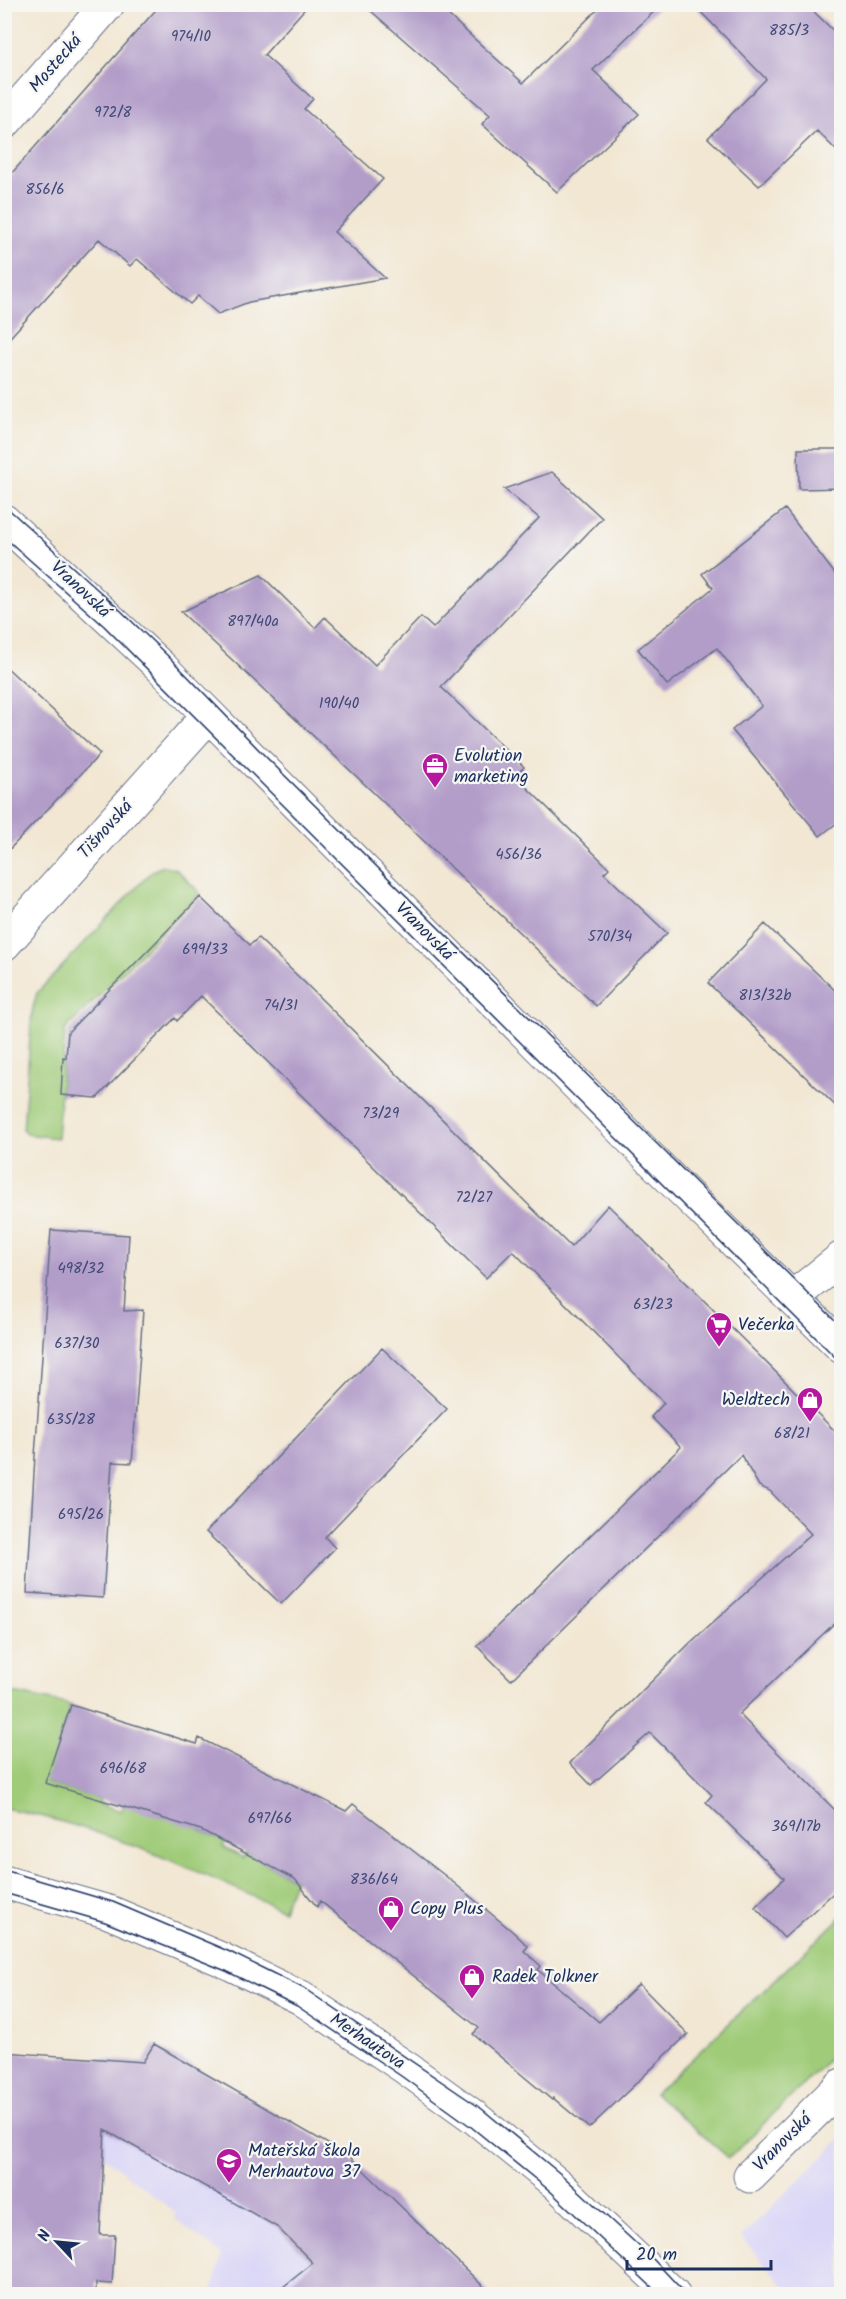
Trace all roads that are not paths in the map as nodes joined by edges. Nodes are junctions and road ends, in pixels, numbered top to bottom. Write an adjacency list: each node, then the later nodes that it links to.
1 (108, 4): 2 (street, Mostecká)
2 (4, 123)
3 (4, 521): 4 (street, Vranovská)
4 (209, 715): 5 (street, Tišnovská); 7 (street, Vranovská)
5 (4, 944)
6 (842, 1258): 7 (street)
7 (792, 1298): 8 (street, Vranovská)
8 (842, 1347)
9 (4, 1882): 12 (street, Merhautova)
10 (842, 2085): 11 (street, Vranovská)
11 (750, 2176)
12 (673, 2295)

